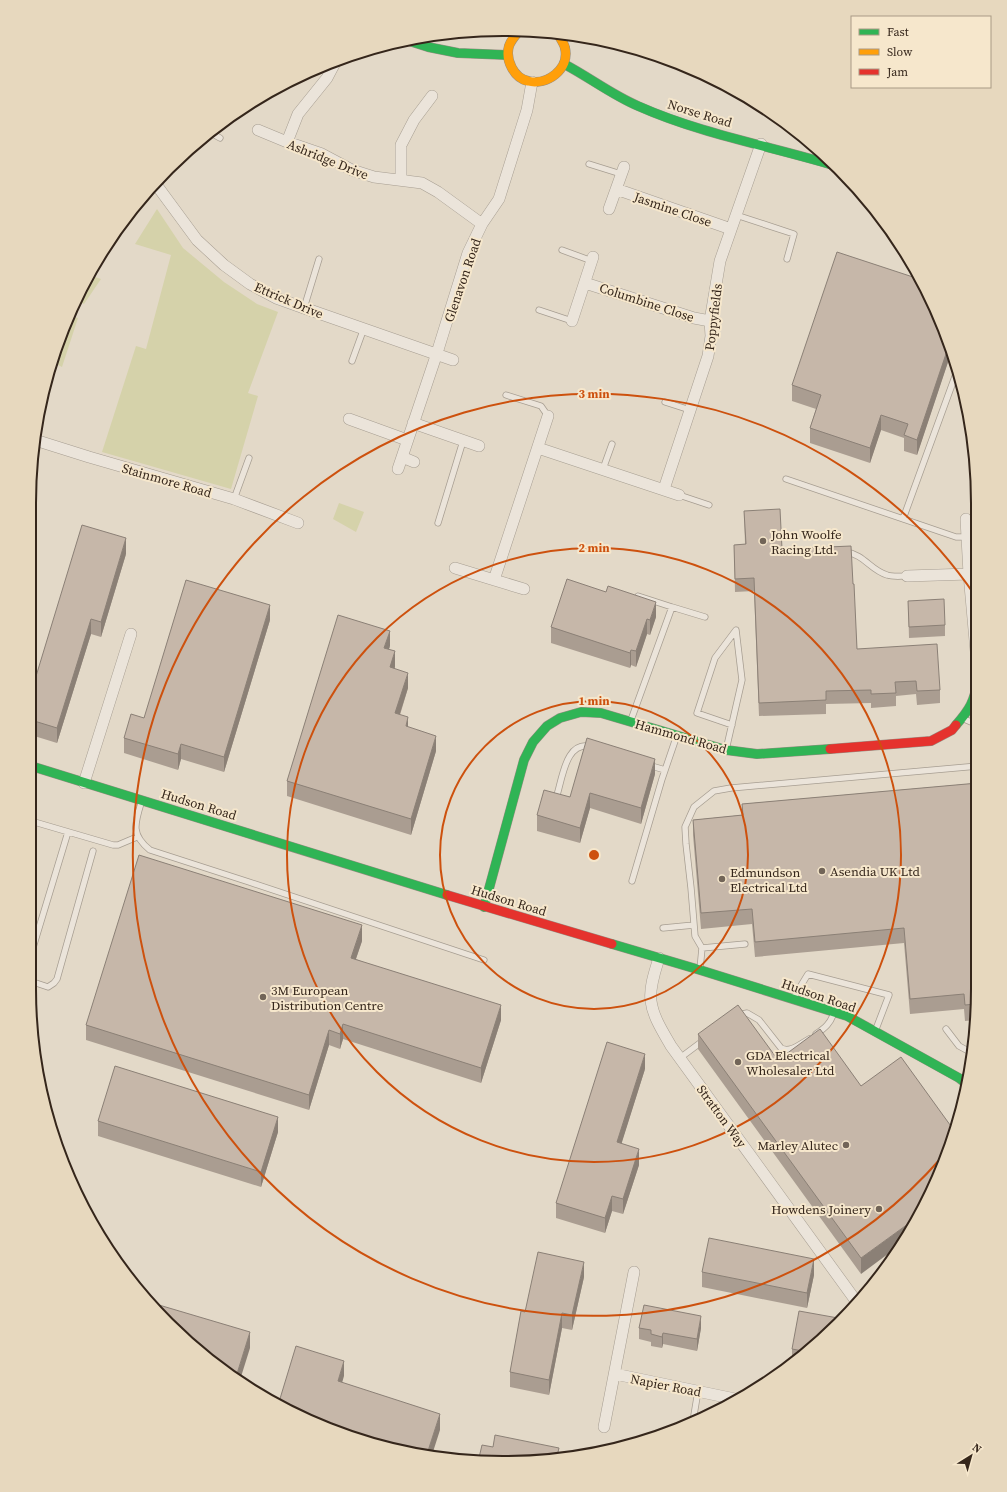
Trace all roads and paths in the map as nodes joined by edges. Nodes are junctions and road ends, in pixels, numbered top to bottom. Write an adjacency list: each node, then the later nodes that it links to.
1 (514, 36): 4 (street)
2 (562, 40): 5 (street)
3 (420, 44): 4 (street)
4 (507, 55): 7 (street)
5 (564, 64): 7 (street); 13 (street, Norse Road)
6 (331, 70): 12 (street)
7 (532, 82): 22 (street, Glenavon Road)
8 (432, 96): 17 (street)
9 (258, 130): 12 (street, Ashridge Drive)
10 (216, 136): 11 (lane)
11 (220, 138)
12 (287, 142): 17 (street, Ashridge Drive)
13 (761, 144): 14 (street, Norse Road); 21 (street, Poppyfields)
14 (823, 162)
15 (589, 164): 16 (lane)
16 (623, 170): 19 (street)
17 (401, 180): 22 (street, Ashridge Drive)
18 (159, 188): 29 (street, Ettrick Drive)
19 (616, 189): 20 (street); 23 (street, Jasmine Close)
20 (609, 209)
21 (736, 215): 23 (street, Poppyfields); 27 (lane)
22 (482, 224): 34 (street, Glenavon Road)
23 (731, 229): 32 (street, Poppyfields)
24 (562, 250): 26 (lane)
25 (319, 259): 29 (lane)
26 (593, 259): 28 (street, Columbine Close)
27 (787, 259)
28 (585, 283): 31 (street, Columbine Close); 32 (street, Columbine Close)
29 (304, 308): 33 (street, Ettrick Drive)
30 (539, 310): 31 (lane)
31 (572, 321)
32 (710, 321): 40 (street, Poppyfields)
33 (364, 328): 34 (street, Ettrick Drive); 36 (lane)
34 (437, 353): 35 (street, Ettrick Drive); 43 (street, Glenavon Road)
35 (453, 360)
36 (352, 361)
37 (954, 379): 60 (lane)
38 (506, 395): 41 (lane)
39 (665, 402): 40 (lane)
40 (690, 410): 56 (street, Poppyfields)
41 (548, 416): 49 (street)
42 (349, 419): 44 (street)
43 (413, 423): 44 (street, Glenavon Road); 45 (street)
44 (407, 440): 50 (street, Glenavon Road)
45 (463, 441): 48 (street); 63 (lane)
46 (40, 442): 58 (street, Stainmore Road)
47 (612, 444): 54 (lane)
48 (480, 446)
49 (538, 448): 54 (street); 70 (street)
50 (402, 457): 52 (street); 53 (street, Glenavon Road)
51 (249, 458): 58 (lane)
52 (414, 462)
53 (398, 469)
54 (604, 469): 56 (street)
55 (786, 479): 60 (lane)
56 (664, 489): 57 (street)
57 (679, 495): 59 (lane)
58 (234, 499): 62 (street, Stainmore Road)
59 (710, 505)
60 (903, 519): 64 (lane)
61 (966, 519): 64 (street)
62 (298, 523)
63 (438, 523)
64 (967, 537): 66 (street)
65 (842, 552): 69 (lane)
66 (971, 558)
67 (455, 568): 70 (street)
68 (971, 574): 69 (street)
69 (907, 576)
70 (494, 580): 71 (street)
71 (524, 589)
72 (630, 594): 73 (lane)
73 (672, 606): 74 (lane); 78 (lane)
74 (705, 617)
75 (131, 634): 88 (street)
76 (971, 704): 77 (street, Hammond Road)
77 (962, 718): 79 (lane); 83 (street, Hammond Road)
78 (631, 722): 81 (street, Hammond Road); 96 (street, Hammond Road)
79 (971, 722)
80 (732, 725): 80 (lane); 83 (lane)
81 (677, 735): 83 (street, Hammond Road); 87 (lane)
82 (602, 750): 89 (lane)
83 (726, 750)
84 (644, 763): 87 (lane)
85 (971, 767): 97 (lane)
86 (36, 768): 88 (street, Hudson Road)
87 (665, 770): 95 (lane)
88 (84, 783): 90 (street, Hudson Road)
89 (557, 795)
90 (142, 800): 93 (lane); 96 (street, Hudson Road)
91 (36, 822): 92 (lane)
92 (68, 832): 93 (lane); 99 (lane)
93 (137, 837): 103 (lane)
94 (93, 851): 105 (lane)
95 (632, 880)
96 (484, 907): 102 (street, Hudson Road)
97 (694, 925): 98 (lane); 101 (lane)
98 (663, 928)
99 (36, 938)
100 (745, 944): 101 (lane)
101 (702, 948): 104 (lane)
102 (659, 958): 104 (street, Hudson Road); 113 (street, Stratton Way)
103 (484, 960)
104 (700, 970): 106 (street, Hudson Road)
105 (36, 983)
106 (793, 999): 107 (street, Hudson Road); 110 (lane)
107 (834, 1012): 108 (lane); 110 (street, Hudson Road)
108 (731, 1019)
109 (946, 1029): 112 (lane)
110 (875, 1032): 114 (street, Hudson Road)
111 (712, 1033): 113 (lane)
112 (967, 1050)
113 (680, 1058): 116 (street, Stratton Way)
114 (962, 1080)
115 (634, 1272): 117 (street, Napier Road)
116 (854, 1299)
117 (615, 1374): 118 (street, Napier Road); 121 (street, Napier Road)
118 (698, 1391): 119 (street, Napier Road); 120 (lane)
119 (722, 1401)
120 (694, 1415)
121 (604, 1427)

